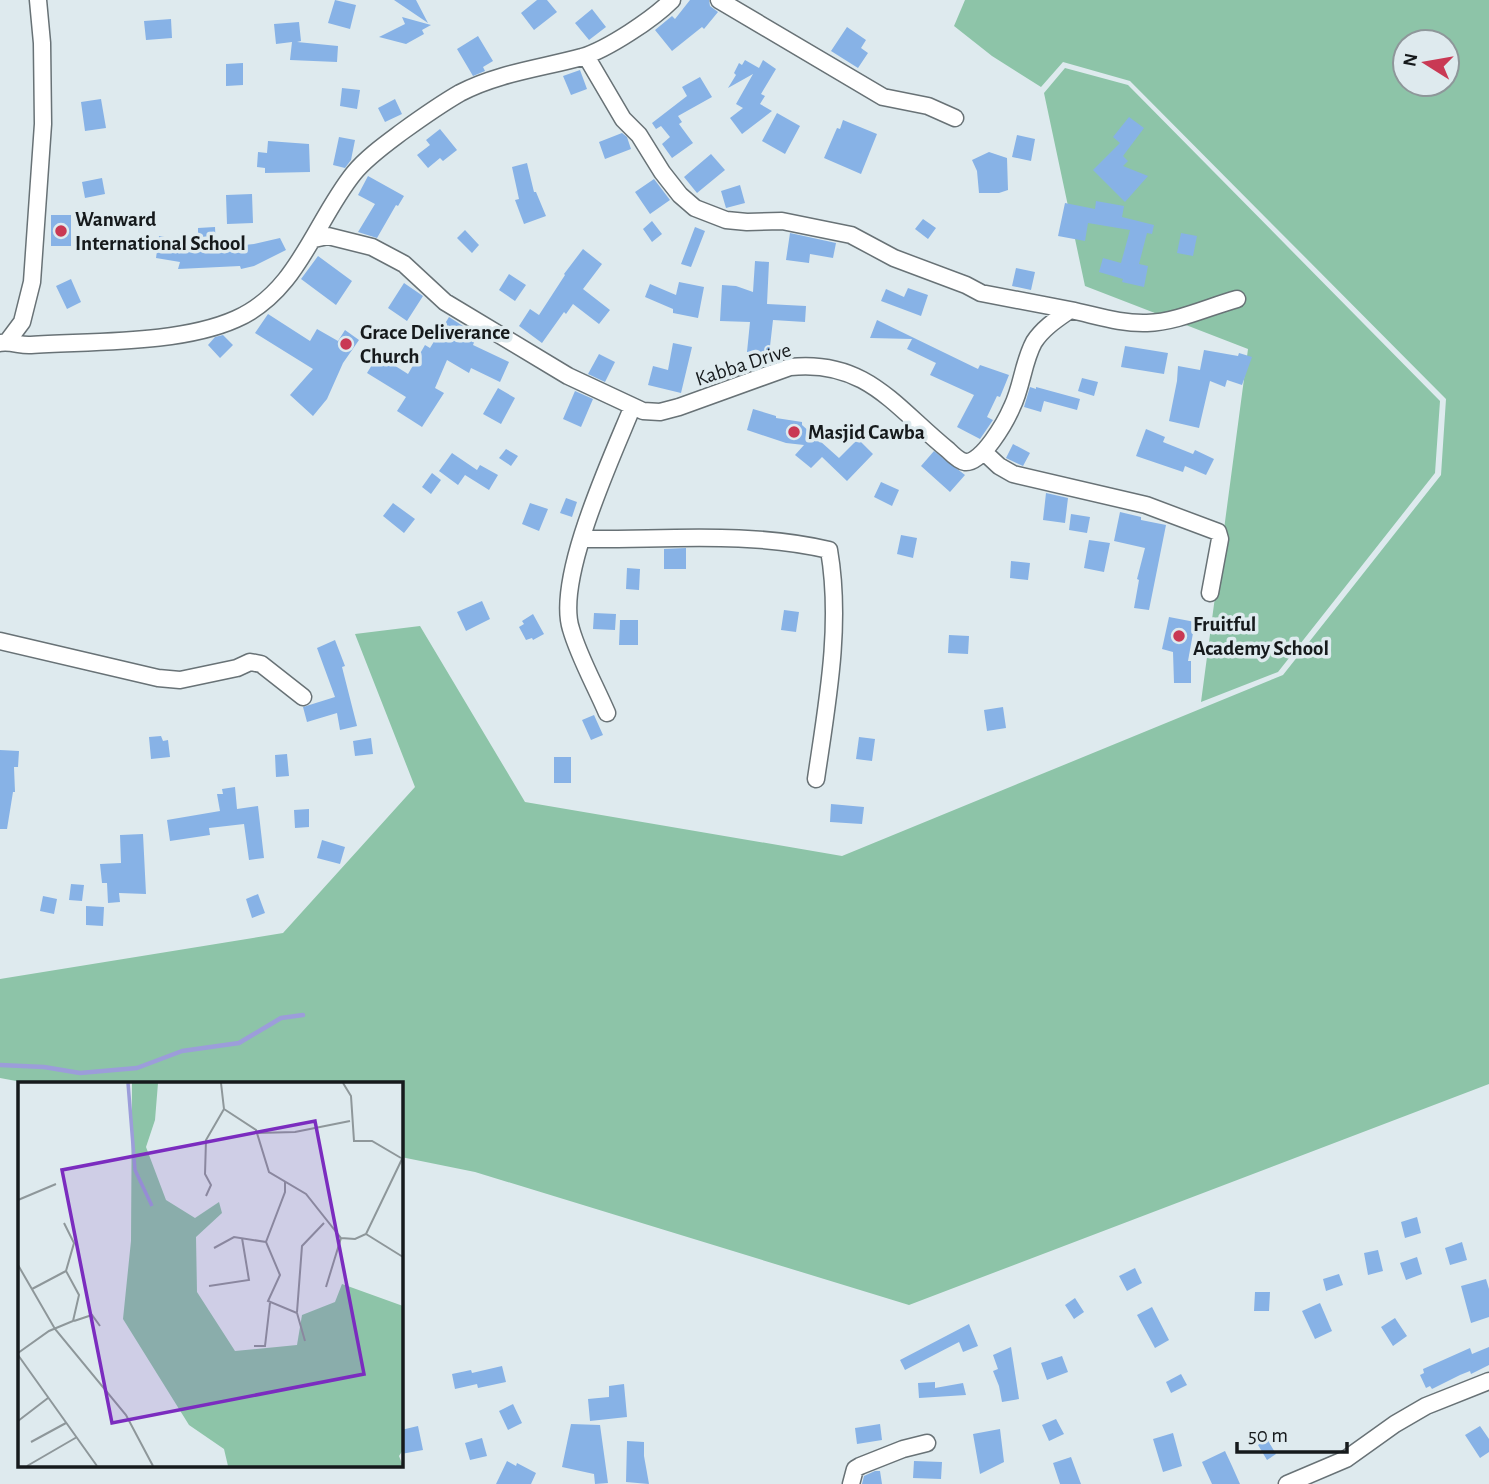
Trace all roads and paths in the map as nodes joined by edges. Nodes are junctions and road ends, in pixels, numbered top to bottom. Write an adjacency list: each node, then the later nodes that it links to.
1 (38, 0): 9 (street)
2 (672, 0): 4 (street)
3 (719, 0): 5 (street)
4 (586, 56): 6 (street); 8 (street)
5 (955, 118)
6 (314, 239): 9 (street); 10 (street, Kabba Drive)
7 (1237, 299): 8 (street)
8 (1070, 310): 11 (street)
9 (4, 342)
10 (632, 408): 11 (street, Kabba Drive); 12 (street)
11 (984, 452): 13 (street)
12 (583, 539): 16 (street); 17 (street)
13 (1210, 593)
14 (0, 641): 15 (street)
15 (303, 696)
16 (607, 713)
17 (816, 779)
18 (1489, 1381): 21 (street)
19 (927, 1443): 20 (street)
20 (851, 1484)
21 (1287, 1484)

